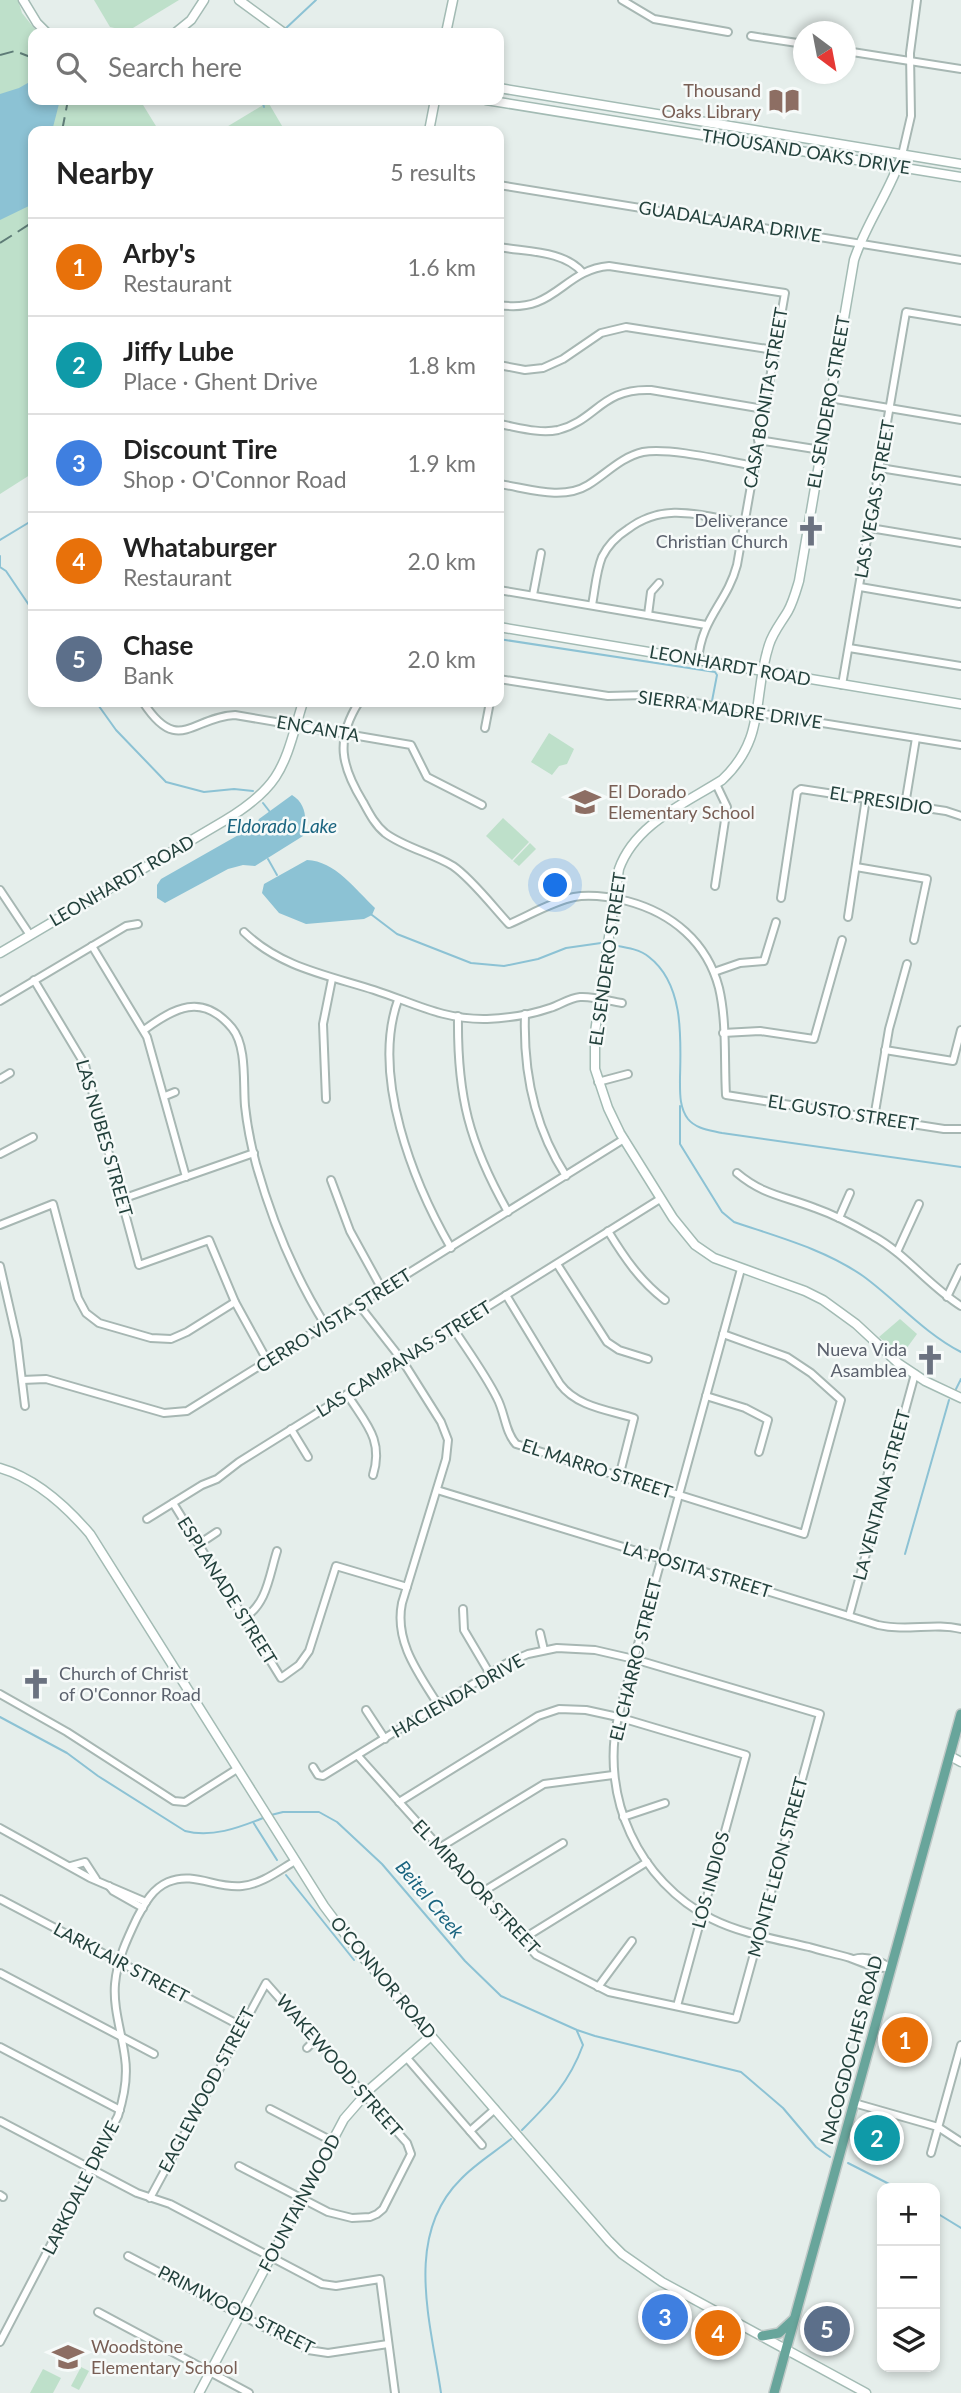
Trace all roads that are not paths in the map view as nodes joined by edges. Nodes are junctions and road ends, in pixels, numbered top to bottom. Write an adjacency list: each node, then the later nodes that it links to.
1 (23, 0): 7 (street)
2 (204, 0): 8 (street)
3 (239, 0): 9 (street)
4 (453, 0): 10 (street)
5 (622, 0): 11 (street)
6 (917, 0): 15 (street, EL SENDERO STREET)
7 (42, 28)
8 (181, 28)
9 (277, 28)
10 (447, 28)
11 (728, 32)
12 (751, 36): 13 (street)
13 (793, 42)
14 (856, 53): 15 (street)
15 (910, 61): 16 (street); 21 (street, EL SENDERO STREET)
16 (961, 69)
17 (504, 90): 21 (street, THOUSAND OAKS DRIVE)
18 (504, 103): 23 (street, THOUSAND OAKS DRIVE)
19 (434, 105): 20 (street)
20 (430, 126)
21 (902, 155): 22 (street, THOUSAND OAKS DRIVE); 23 (street, EL SENDERO STREET)
22 (961, 164)
23 (898, 167): 24 (street, THOUSAND OAKS DRIVE); 26 (street, EL SENDERO STREET)
24 (961, 177)
25 (504, 186): 26 (street, GUADALAJARA DRIVE)
26 (860, 243): 28 (street, GUADALAJARA DRIVE); 34 (street, EL SENDERO STREET)
27 (504, 248): 29 (street)
28 (961, 260)
29 (583, 273): 30 (street); 32 (street, CASA BONITA STREET)
30 (504, 306)
31 (961, 321): 35 (street, LAS VEGAS STREET)
32 (774, 350): 33 (street); 36 (street, CASA BONITA STREET)
33 (504, 366)
34 (829, 398): 35 (street); 40 (street, EL SENDERO STREET)
35 (891, 408): 37 (street); 42 (street, LAS VEGAS STREET)
36 (764, 409): 38 (street); 39 (street, CASA BONITA STREET)
37 (961, 420)
38 (504, 425)
39 (758, 440): 40 (street); 41 (street, CASA BONITA STREET)
40 (821, 450): 61 (street, EL SENDERO STREET)
41 (754, 466): 44 (street); 45 (street, CASA BONITA STREET)
42 (880, 468): 43 (street); 46 (street, LAS VEGAS STREET)
43 (961, 481)
44 (504, 485)
45 (744, 523): 54 (street); 56 (street, CASA BONITA STREET)
46 (870, 528): 47 (street); 50 (street, LAS VEGAS STREET)
47 (961, 542)
48 (541, 553): 52 (street)
49 (659, 583): 55 (street)
50 (860, 587): 53 (street); 58 (street, LAS VEGAS STREET)
51 (504, 591): 52 (street)
52 (533, 595): 54 (street)
53 (959, 604)
54 (592, 606): 55 (street)
55 (648, 615): 56 (street)
56 (706, 625): 59 (street, CASA BONITA STREET)
57 (504, 628): 59 (street, LEONHARDT ROAD)
58 (849, 648): 60 (street); 63 (street, LAS VEGAS STREET)
59 (698, 661): 61 (street, LEONHARDT ROAD)
60 (961, 666)
61 (762, 672): 63 (street, LEONHARDT ROAD); 69 (street, EL SENDERO STREET)
62 (504, 680): 69 (street, SIERRA MADRE DRIVE)
63 (842, 685): 64 (street, LEONHARDT ROAD)
64 (961, 704)
65 (147, 707): 70 (street, ENCANTA)
66 (302, 707): 70 (street, LEONHARDT ROAD)
67 (356, 707): 72 (street)
68 (488, 707): 71 (street)
69 (757, 712): 73 (street, SIERRA MADRE DRIVE); 75 (street, EL SENDERO STREET)
70 (297, 726): 72 (street, ENCANTA); 89 (street, LEONHARDT ROAD)
71 (485, 728)
72 (346, 733): 78 (street, ENCANTA); 83 (street)
73 (916, 738): 74 (street, SIERRA MADRE DRIVE); 77 (street)
74 (961, 745)
75 (716, 784): 81 (street); 83 (street, EL SENDERO STREET)
76 (866, 798): 77 (street, EL PRESIDIO); 80 (street); 84 (street, EL PRESIDIO)
77 (905, 805): 79 (street, EL PRESIDIO)
78 (482, 806)
79 (961, 816)
80 (856, 867): 85 (street); 91 (street)
81 (715, 887)
82 (0, 890): 89 (street)
83 (615, 898): 95 (street); 98 (street, EL SENDERO STREET)
84 (781, 898)
85 (848, 917)
86 (776, 922): 95 (street)
87 (138, 924): 92 (street)
88 (244, 932): 96 (street)
89 (30, 935): 93 (street, LEONHARDT ROAD)
90 (842, 940): 105 (street)
91 (914, 940)
92 (92, 946): 97 (street); 104 (street)
93 (0, 953)
94 (907, 964): 107 (street)
95 (714, 972): 105 (street)
96 (332, 979): 99 (street); 114 (street)
97 (34, 980): 100 (street); 126 (street, LAS NUBES STREET)
98 (600, 999): 101 (street); 102 (street); 111 (street, EL SENDERO STREET)
99 (398, 1000): 103 (street); 133 (street)
100 (0, 1001)
101 (622, 1003)
102 (525, 1014): 103 (street); 122 (street)
103 (458, 1016): 129 (street)
104 (144, 1030): 113 (street); 119 (street)
105 (723, 1033): 115 (street, EL GUSTO STREET)
106 (960, 1035): 107 (street)
107 (885, 1050): 115 (street)
108 (10, 1073): 110 (street)
109 (628, 1074): 111 (street)
110 (0, 1079)
111 (598, 1082): 118 (street, EL SENDERO STREET)
112 (175, 1092): 113 (street)
113 (165, 1096): 123 (street)
114 (326, 1099)
115 (874, 1118): 116 (street, EL GUSTO STREET)
116 (961, 1129)
117 (33, 1137): 120 (street)
118 (624, 1139): 122 (street, CERRO VISTA STREET); 127 (street, EL SENDERO STREET)
119 (254, 1153): 123 (street); 146 (street)
120 (0, 1154)
121 (737, 1173): 130 (street)
122 (566, 1176): 129 (street, CERRO VISTA STREET)
123 (186, 1177): 126 (street)
124 (331, 1180): 139 (street)
125 (850, 1193): 130 (street)
126 (122, 1199): 143 (street, LAS NUBES STREET)
127 (660, 1199): 132 (street, LAS CAMPANAS STREET); 138 (street, EL SENDERO STREET)
128 (919, 1205): 134 (street)
129 (508, 1212): 133 (street, CERRO VISTA STREET)
130 (839, 1218): 134 (street)
131 (0, 1225): 143 (street)
132 (608, 1231): 135 (street, LAS CAMPANAS STREET); 142 (street)
133 (451, 1248): 139 (street, CERRO VISTA STREET)
134 (897, 1252): 141 (street)
135 (557, 1264): 140 (street, LAS CAMPANAS STREET); 149 (street)
136 (0, 1266): 153 (street)
137 (961, 1268): 141 (street)
138 (741, 1269): 148 (street, EL CHARRO STREET); 152 (street, EL SENDERO STREET)
139 (383, 1291): 144 (street, CERRO VISTA STREET)
140 (506, 1295): 147 (street, LAS CAMPANAS STREET); 163 (street)
141 (947, 1297): 145 (street)
142 (665, 1300)
143 (235, 1302): 151 (street)
144 (359, 1305): 146 (street, CERRO VISTA STREET); 150 (street)
145 (961, 1306)
146 (326, 1326): 151 (street, CERRO VISTA STREET)
147 (453, 1328): 150 (street, LAS CAMPANAS STREET); 163 (street, EL MARRO STREET)
148 (723, 1334): 155 (street, EL CHARRO STREET); 165 (street, EL MARRO STREET)
149 (648, 1359)
150 (402, 1360): 154 (street, LAS CAMPANAS STREET); 164 (street)
151 (268, 1362): 153 (street, CERRO VISTA STREET)
152 (915, 1374): 156 (street, EL SENDERO STREET); 174 (street, LA VENTANA STREET)
153 (22, 1380): 157 (street)
154 (347, 1394): 158 (street, LAS CAMPANAS STREET); 162 (street)
155 (706, 1396): 159 (street); 165 (street, EL CHARRO STREET)
156 (961, 1398)
157 (24, 1406)
158 (291, 1429): 160 (street); 166 (street, LAS CAMPANAS STREET)
159 (759, 1452)
160 (308, 1457)
161 (4, 1469): 192 (street, O'CONNOR ROAD)
162 (373, 1475)
163 (619, 1477): 165 (street, EL MARRO STREET)
164 (437, 1490): 171 (street, LA POSITA STREET); 172 (street)
165 (679, 1496): 171 (street, EL CHARRO STREET)
166 (173, 1503): 167 (street, LAS CAMPANAS STREET); 169 (street, ESPLANADE STREET)
167 (148, 1518)
168 (217, 1532): 169 (street)
169 (198, 1544): 175 (street, ESPLANADE STREET)
170 (277, 1551): 175 (street)
171 (662, 1559): 174 (street, LA POSITA STREET); 179 (street, EL CHARRO STREET)
172 (407, 1587): 175 (street, ESPLANADE STREET); 182 (street)
173 (463, 1609): 180 (street)
174 (849, 1616): 176 (street, LA POSITA STREET)
175 (244, 1618)
176 (961, 1629)
177 (540, 1633): 178 (street)
178 (544, 1650): 179 (street, HACIENDA DRIVE); 180 (street, HACIENDA DRIVE)
179 (634, 1658): 184 (street, HACIENDA DRIVE); 186 (street, EL CHARRO STREET)
180 (490, 1674): 182 (street, HACIENDA DRIVE)
181 (0, 1694): 192 (street)
182 (439, 1706): 187 (street, HACIENDA DRIVE)
183 (366, 1710): 187 (street)
184 (820, 1714): 208 (street, MONTE LEON STREET)
185 (961, 1714): 189 (main road, NACOGDOCHES ROAD)
186 (618, 1717): 193 (street, EL CHARRO STREET); 194 (street); 207 (street, LOS INDIOS)
187 (385, 1740): 188 (street, HACIENDA DRIVE)
188 (358, 1756): 191 (street, HACIENDA DRIVE); 194 (street, EL MIRADOR STREET)
189 (950, 1756): 190 (street); 212 (main road, NACOGDOCHES ROAD)
190 (961, 1762)
191 (313, 1767)
192 (237, 1769): 200 (street, O'CONNOR ROAD)
193 (613, 1775): 196 (street, EL CHARRO STREET); 199 (street)
194 (399, 1802): 199 (street, EL MIRADOR STREET)
195 (665, 1803): 196 (street)
196 (623, 1817): 201 (street, EL CHARRO STREET)
197 (0, 1828): 202 (street)
198 (563, 1843): 204 (street)
199 (439, 1848): 204 (street, EL MIRADOR STREET)
200 (295, 1861): 206 (street, LARKDALE DRIVE); 219 (street, O'CONNOR ROAD)
201 (647, 1862): 207 (street, EL CHARRO STREET); 209 (street)
202 (71, 1866): 203 (street); 203 (street)
203 (96, 1879): 206 (street)
204 (479, 1894): 209 (street, EL MIRADOR STREET)
205 (0, 1899): 211 (street, LARKLAIR STREET)
206 (144, 1905): 211 (street, LARKDALE DRIVE)
207 (702, 1913): 208 (street, EL CHARRO STREET); 216 (street, LOS INDIOS)
208 (759, 1935): 212 (street, EL CHARRO STREET); 217 (street, MONTE LEON STREET)
209 (521, 1940): 215 (street, EL MIRADOR STREET)
210 (632, 1941): 215 (street)
211 (119, 1962): 218 (street, LARKLAIR STREET); 220 (street, LARKDALE DRIVE)
212 (891, 1968): 228 (main road, NACOGDOCHES ROAD)
213 (0, 1973): 220 (street)
214 (266, 1983): 218 (street, EAGLEWOOD STREET); 221 (street, WAKEWOOD STREET)
215 (598, 1987): 216 (street, EL MIRADOR STREET)
216 (677, 2006): 217 (street, EL MIRADOR STREET)
217 (736, 2019)
218 (241, 2026): 241 (street, EAGLEWOOD STREET)
219 (431, 2036): 226 (street, FOUNTAINWOOD); 230 (street, O'CONNOR ROAD)
220 (121, 2037): 225 (street); 231 (street, LARKDALE DRIVE)
221 (316, 2039): 224 (street); 227 (street, WAKEWOOD STREET)
222 (961, 2045): 233 (street)
223 (0, 2047): 231 (street)
224 (307, 2048)
225 (154, 2054)
226 (406, 2057): 227 (street, FOUNTAINWOOD); 234 (street)
227 (364, 2094): 235 (street, FOUNTAINWOOD); 242 (street, WAKEWOOD STREET)
228 (854, 2103): 233 (street); 247 (main road, NACOGDOCHES ROAD)
229 (270, 2109): 235 (street)
230 (495, 2109): 234 (street); 248 (street, O'CONNOR ROAD)
231 (120, 2110): 240 (street, LARKDALE DRIVE)
232 (0, 2121): 240 (street)
233 (938, 2127): 236 (street); 238 (street)
234 (470, 2131): 237 (street)
235 (331, 2141): 242 (street, FOUNTAINWOOD)
236 (961, 2142)
237 (482, 2145)
238 (931, 2153)
239 (239, 2166): 242 (street)
240 (92, 2170): 241 (street); 249 (street, LARKDALE DRIVE)
241 (150, 2198): 244 (street)
242 (301, 2199): 244 (street, FOUNTAINWOOD)
243 (128, 2256): 246 (street, PRIMWOOD STREET)
244 (271, 2256): 246 (street, FOUNTAINWOOD); 250 (street)
245 (97, 2312): 252 (street)
246 (241, 2314): 250 (street, PRIMWOOD STREET); 252 (street, FOUNTAINWOOD)
247 (794, 2319): 248 (main road); 251 (main road, NACOGDOCHES ROAD)
248 (762, 2336): 251 (street, O'CONNOR ROAD)
249 (0, 2342)
250 (388, 2344): 255 (street)
251 (786, 2349): 256 (main road, NACOGDOCHES ROAD); 257 (street, O'CONNOR ROAD)
252 (210, 2372): 253 (street, FOUNTAINWOOD); 254 (street)
253 (199, 2393)
254 (249, 2393)
255 (395, 2393)
256 (774, 2393)
257 (866, 2393)

